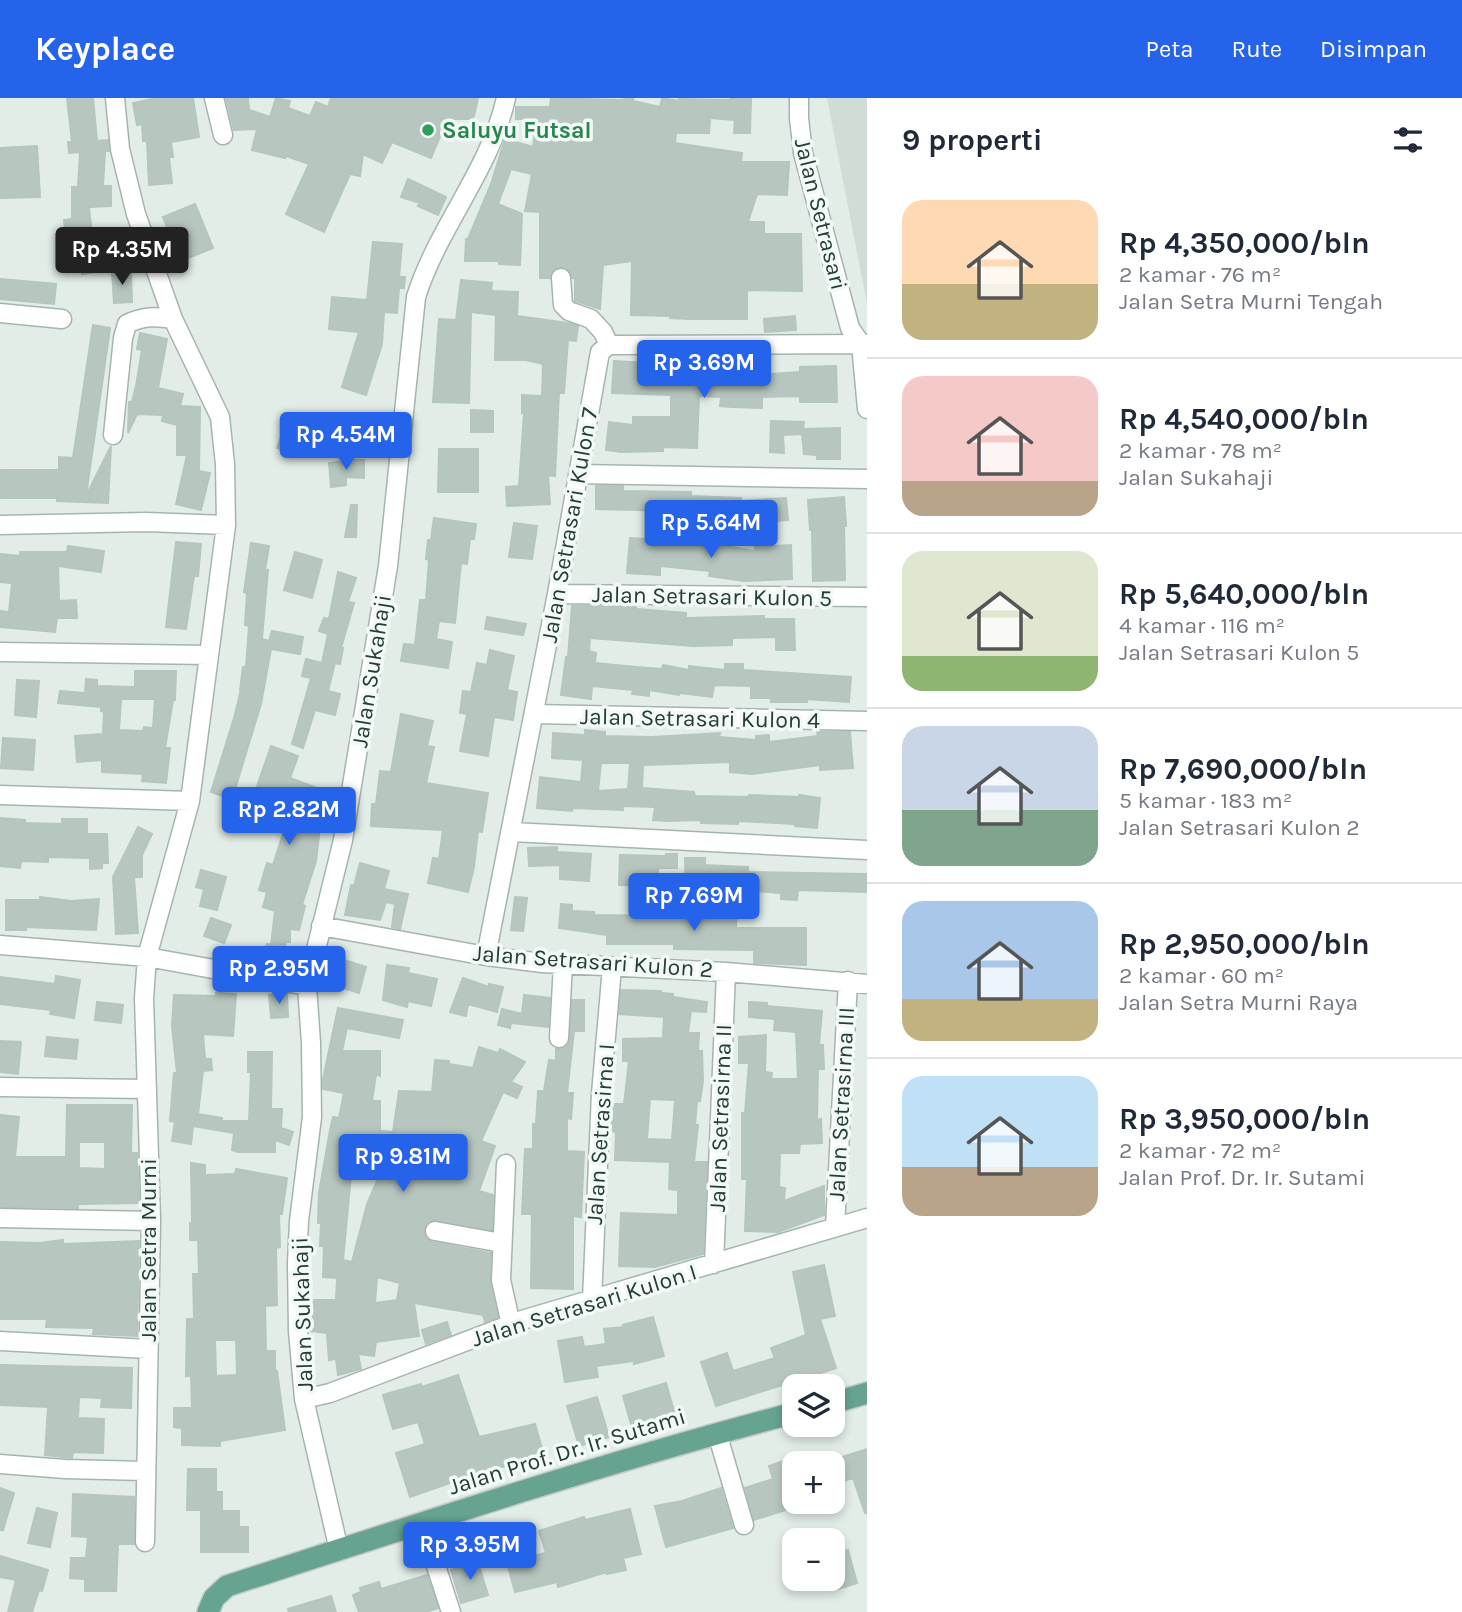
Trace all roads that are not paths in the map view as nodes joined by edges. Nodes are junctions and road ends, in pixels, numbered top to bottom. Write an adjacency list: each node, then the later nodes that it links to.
1 (115, 98): 9 (street, Jalan Setra Murni)
2 (214, 98): 5 (street)
3 (506, 98): 28 (street, Jalan Sukahaji)
4 (799, 98): 10 (street, Jalan Setrasari)
5 (223, 135)
6 (561, 278): 11 (street)
7 (0, 313): 8 (street)
8 (62, 319)
9 (173, 319): 13 (street); 17 (street, Jalan Setra Murni)
10 (864, 344): 11 (street); 12 (street, Jalan Setrasari)
11 (609, 345): 14 (street, Jalan Setrasari Kulon 7)
12 (867, 409)
13 (113, 435)
14 (578, 474): 15 (street); 18 (street, Jalan Setrasari Kulon 7)
15 (867, 479)
16 (0, 525): 17 (street)
17 (226, 525): 21 (street, Jalan Setra Murni)
18 (557, 594): 19 (street, Jalan Setrasari Kulon 5); 22 (street, Jalan Setrasari Kulon 7)
19 (867, 597)
20 (0, 652): 21 (street)
21 (209, 655): 25 (street, Jalan Setra Murni)
22 (534, 714): 23 (street, Jalan Setrasari Kulon 4); 26 (street, Jalan Setrasari Kulon 7)
23 (867, 721)
24 (0, 795): 25 (street)
25 (190, 801): 31 (street, Jalan Setra Murni)
26 (512, 832): 27 (street); 30 (street, Jalan Setrasari Kulon 7)
27 (867, 850)
28 (321, 926): 30 (street, Jalan Setrasari Kulon 2); 37 (street, Jalan Sukahaji)
29 (0, 945): 31 (street)
30 (486, 956): 32 (street, Jalan Setrasari Kulon 2)
31 (148, 957): 37 (street); 40 (street, Jalan Setra Murni)
32 (563, 964): 33 (street, Jalan Setrasari Kulon 2); 38 (street)
33 (612, 967): 34 (street, Jalan Setrasari Kulon 2); 49 (street, Jalan Setrasirna I)
34 (726, 972): 35 (street, Jalan Setrasari Kulon 2); 48 (street, Jalan Setrasirna II)
35 (848, 981): 36 (street, Jalan Setrasari Kulon 2); 45 (street, Jalan Setrasirna III)
36 (867, 984)
37 (307, 986): 54 (street, Jalan Sukahaji)
38 (559, 1038)
39 (0, 1087): 40 (street)
40 (147, 1089): 44 (street, Jalan Setra Murni)
41 (506, 1164): 47 (street)
42 (0, 1218): 44 (street)
43 (867, 1218): 45 (street, Jalan Setrasari Kulon I)
44 (151, 1221): 52 (street, Jalan Setra Murni)
45 (835, 1227): 48 (street, Jalan Setrasari Kulon I)
46 (435, 1231): 47 (street)
47 (502, 1243): 50 (street)
48 (714, 1264): 49 (street, Jalan Setrasari Kulon I)
49 (592, 1300): 50 (street, Jalan Setrasari Kulon I)
50 (510, 1325): 54 (street, Jalan Setrasari Kulon I)
51 (0, 1341): 52 (street)
52 (148, 1349): 59 (street, Jalan Setra Murni)
53 (867, 1394): 55 (main road)
54 (304, 1399): 63 (street, Jalan Sukahaji)
55 (845, 1400)
56 (782, 1416): 57 (main road, Jalan Prof. Dr. Ir. Sutami)
57 (717, 1433): 60 (main road, Jalan Prof. Dr. Ir. Sutami); 61 (street)
58 (0, 1464): 59 (street)
59 (145, 1471): 62 (street, Jalan Setra Murni)
60 (422, 1523): 63 (main road, Jalan Prof. Dr. Ir. Sutami); 65 (street)
61 (744, 1525)
62 (145, 1542)
63 (339, 1550): 64 (main road, Jalan Prof. Dr. Ir. Sutami)
64 (204, 1611)
65 (451, 1612)

